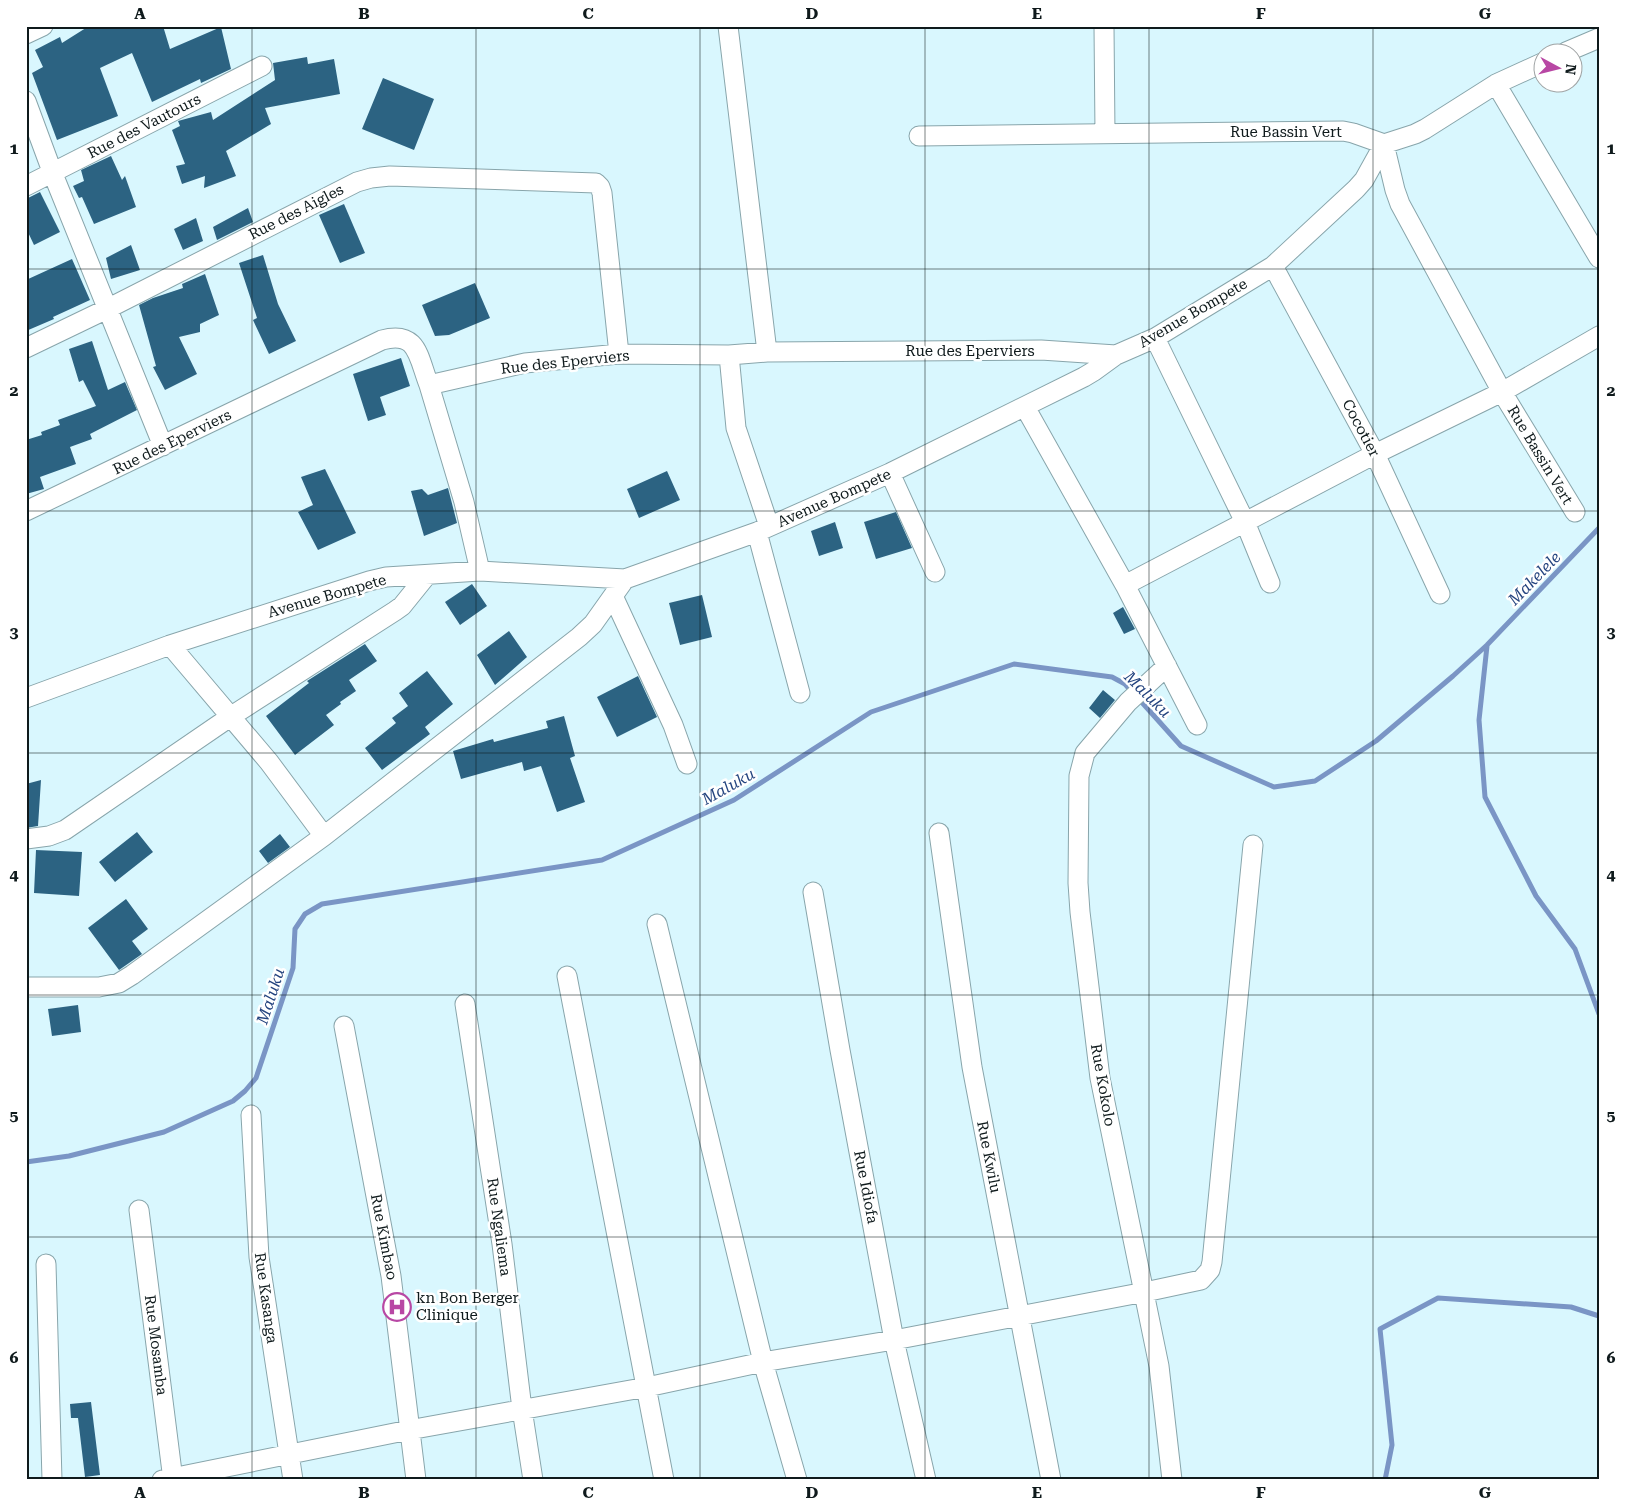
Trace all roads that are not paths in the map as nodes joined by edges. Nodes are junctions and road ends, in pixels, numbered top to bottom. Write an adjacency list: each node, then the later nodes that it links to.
1 (43, 26): 4 (street)
2 (728, 26): 22 (street)
3 (1104, 26): 11 (street)
4 (26, 34)
5 (1599, 38): 6 (street)
6 (1582, 45)
7 (262, 66): 14 (street, Rue des Vautours)
8 (1532, 68): 9 (street)
9 (1496, 84): 13 (street); 16 (street)
10 (26, 101): 14 (street)
11 (1105, 134): 12 (street, Rue Bassin Vert); 13 (street, Rue Bassin Vert)
12 (919, 136)
13 (1384, 144): 17 (street, Avenue Bompete); 27 (street, Rue Bassin Vert)
14 (53, 174): 15 (street, Rue des Vautours); 18 (street)
15 (26, 186)
16 (1599, 258)
17 (1273, 266): 20 (street, Avenue Bompete); 30 (street, Cocotier)
18 (107, 309): 21 (street, Rue des Aigles); 23 (street, Rue des Aigles); 29 (street)
19 (1599, 336): 27 (street)
20 (1155, 338): 25 (street, Avenue Bompete); 34 (street)
21 (26, 348)
22 (767, 352): 24 (street, Rue des Eperviers); 25 (street, Rue des Eperviers)
23 (619, 354): 24 (street, Rue des Eperviers); 26 (street, Rue des Eperviers)
24 (729, 355): 35 (street)
25 (1116, 355): 28 (street, Avenue Bompete)
26 (429, 385): 29 (street, Rue des Eperviers); 36 (street)
27 (1502, 392): 30 (street); 33 (street, Rue Bassin Vert)
28 (1025, 406): 31 (street, Avenue Bompete); 41 (street)
29 (164, 446): 32 (street, Rue des Eperviers)
30 (1375, 454): 34 (street); 42 (street, Cocotier)
31 (890, 473): 35 (street, Avenue Bompete); 37 (street)
32 (26, 511)
33 (1575, 512)
34 (1244, 522): 40 (street); 41 (street)
35 (763, 529): 39 (street, Avenue Bompete); 46 (street)
36 (480, 571): 38 (street, Avenue Bompete); 39 (street, Avenue Bompete)
37 (935, 572)
38 (427, 575): 44 (street, Avenue Bompete); 48 (street)
39 (625, 579): 43 (street)
40 (1270, 583)
41 (1125, 585): 45 (street)
42 (1440, 594)
43 (613, 596): 50 (street); 52 (street)
44 (170, 645): 47 (street, Avenue Bompete); 48 (street)
45 (1167, 666): 49 (street); 64 (street, Rue Kokolo)
46 (800, 693)
47 (26, 698)
48 (230, 717): 52 (street); 53 (street)
49 (1197, 725)
50 (687, 764)
51 (939, 833): 65 (street, Rue Kwilu)
52 (324, 836): 58 (street)
53 (26, 839)
54 (1253, 845): 64 (street)
55 (813, 892): 66 (street, Rue Idiofa)
56 (657, 924): 67 (street)
57 (567, 976): 68 (street)
58 (26, 987)
59 (466, 1004): 69 (street, Rue Ngaliema)
60 (344, 1026): 70 (street, Rue Kimbao)
61 (251, 1115): 71 (street, Rue Kasanga)
62 (139, 1210): 72 (street, Rue Mosamba)
63 (46, 1264): 73 (street)
64 (1145, 1292): 65 (street); 81 (street, Rue Kokolo)
65 (1019, 1316): 66 (street); 80 (street, Rue Kwilu)
66 (894, 1340): 67 (street); 79 (street, Rue Idiofa)
67 (763, 1362): 68 (street); 78 (street)
68 (647, 1387): 69 (street); 77 (street)
69 (522, 1409): 70 (street); 76 (street, Rue Ngaliema)
70 (409, 1430): 71 (street); 75 (street, Rue Kimbao)
71 (289, 1454): 72 (street); 74 (street, Rue Kasanga)
72 (169, 1479)
73 (52, 1480)
74 (293, 1480)
75 (416, 1480)
76 (533, 1480)
77 (664, 1480)
78 (797, 1480)
79 (926, 1480)
80 (1051, 1480)
81 (1172, 1480)

